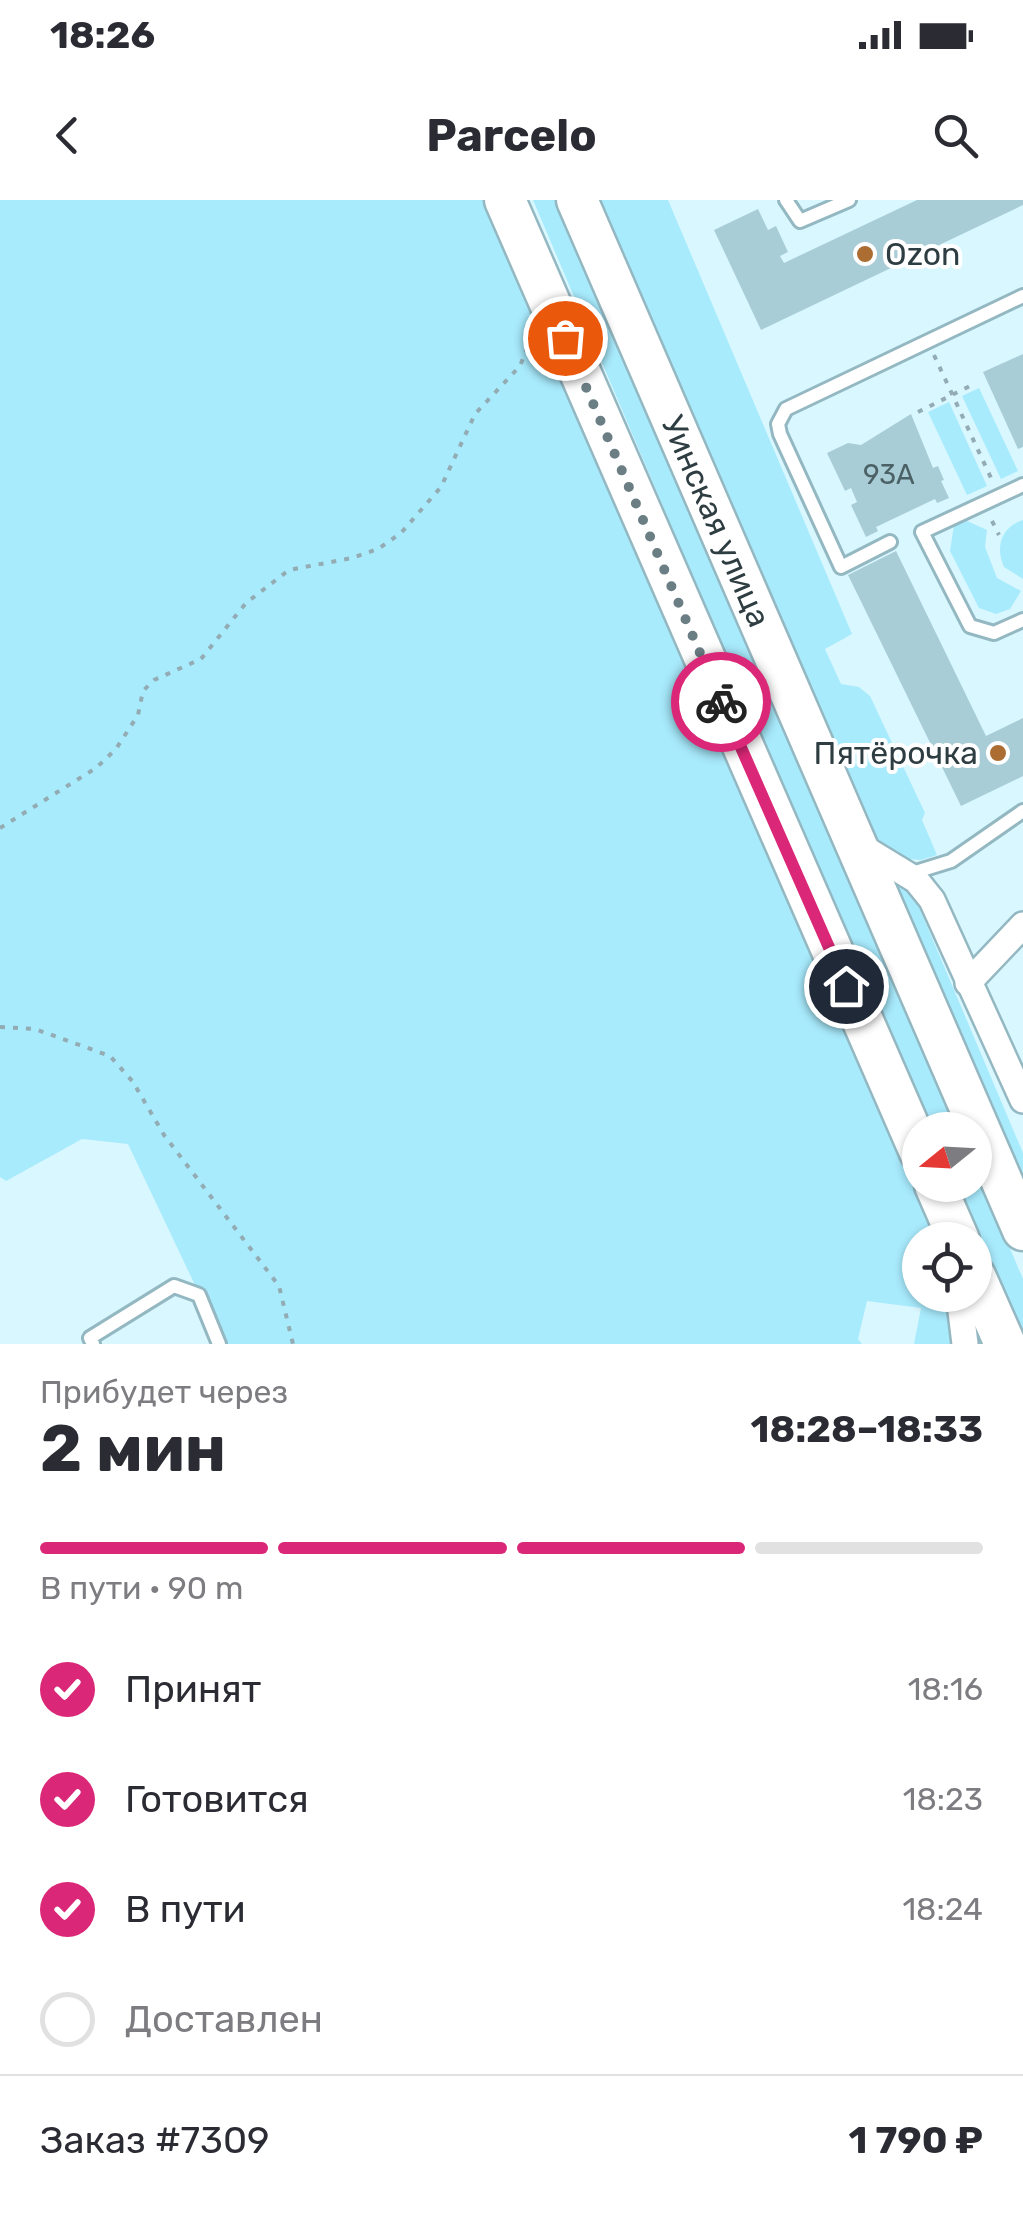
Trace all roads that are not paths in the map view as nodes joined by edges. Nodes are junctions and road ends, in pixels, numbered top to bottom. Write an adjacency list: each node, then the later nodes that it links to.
1 (506, 200): 9 (main road, Уинская улица)
2 (519, 200): 9 (main road)
3 (577, 200): 12 (main road, Уинская улица)
4 (786, 200): 5 (lane)
5 (849, 200)
6 (1023, 296): 8 (lane)
7 (1023, 485): 10 (lane)
8 (890, 542)
9 (683, 615): 17 (main road, Уинская улица)
10 (1023, 620)
11 (1023, 811): 13 (lane)
12 (854, 842): 13 (street); 18 (main road, Уинская улица)
13 (907, 874): 15 (street)
14 (1023, 925): 15 (street)
15 (968, 983): 16 (street)
16 (1023, 1100)
17 (902, 1112)
18 (1023, 1230)
19 (961, 1312): 23 (street)
20 (991, 1312): 24 (main road)
21 (93, 1344): 22 (lane)
22 (219, 1344)
23 (966, 1344)
24 (1005, 1344)

